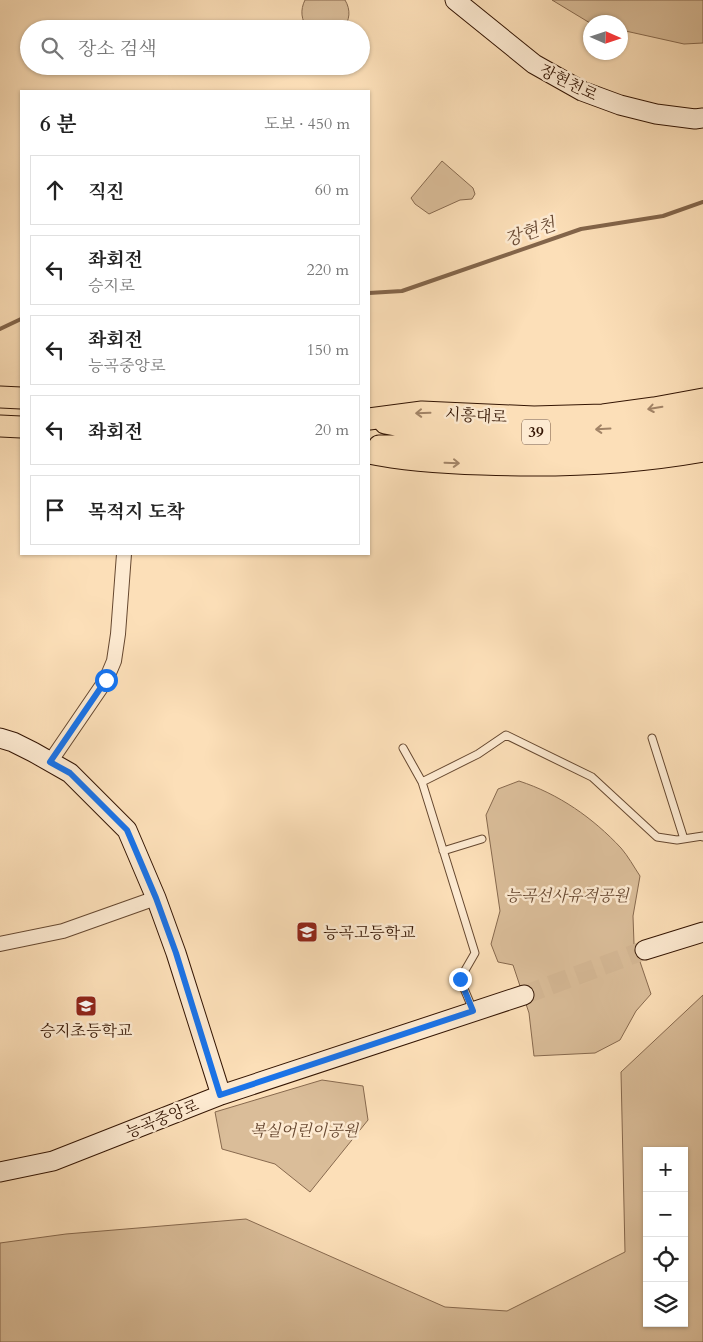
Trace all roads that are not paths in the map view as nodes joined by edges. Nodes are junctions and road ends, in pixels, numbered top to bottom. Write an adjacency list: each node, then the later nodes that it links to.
1 (455, 0): 2 (street, 장현천로)
2 (703, 118)
3 (0, 397): 4 (main road)
4 (20, 398)
5 (703, 399): 9 (main road, 시흥대로, one-way to 9)
6 (0, 411): 7 (main road)
7 (20, 412)
8 (703, 417): 10 (main road, 시흥대로 / 39, one-way to 10)
9 (370, 420)
10 (370, 420)
11 (0, 426): 12 (main road)
12 (20, 427)
13 (703, 432): 16 (main road, 시흥대로 / 39)
14 (0, 439): 15 (main road)
15 (20, 440)
16 (370, 446)
17 (703, 451): 19 (main road, one-way to 17)
18 (370, 453): 19 (main road)
19 (397, 459): 20 (street)
20 (370, 464)
21 (124, 555): 25 (street)
22 (0, 738): 25 (street)
23 (652, 738): 29 (lane)
24 (403, 748): 26 (lane)
25 (50, 762): 31 (street)
26 (422, 782): 29 (lane); 30 (lane)
27 (703, 837): 29 (lane)
28 (482, 839): 30 (lane)
29 (684, 839)
30 (443, 851): 36 (lane)
31 (156, 898): 33 (street); 37 (street)
32 (703, 932): 34 (street)
33 (0, 944)
34 (646, 950)
35 (524, 995): 36 (street, 능곡중앙로)
36 (473, 1011): 37 (street, 능곡중앙로)
37 (220, 1095): 38 (street, 능곡중앙로)
38 (0, 1172)

